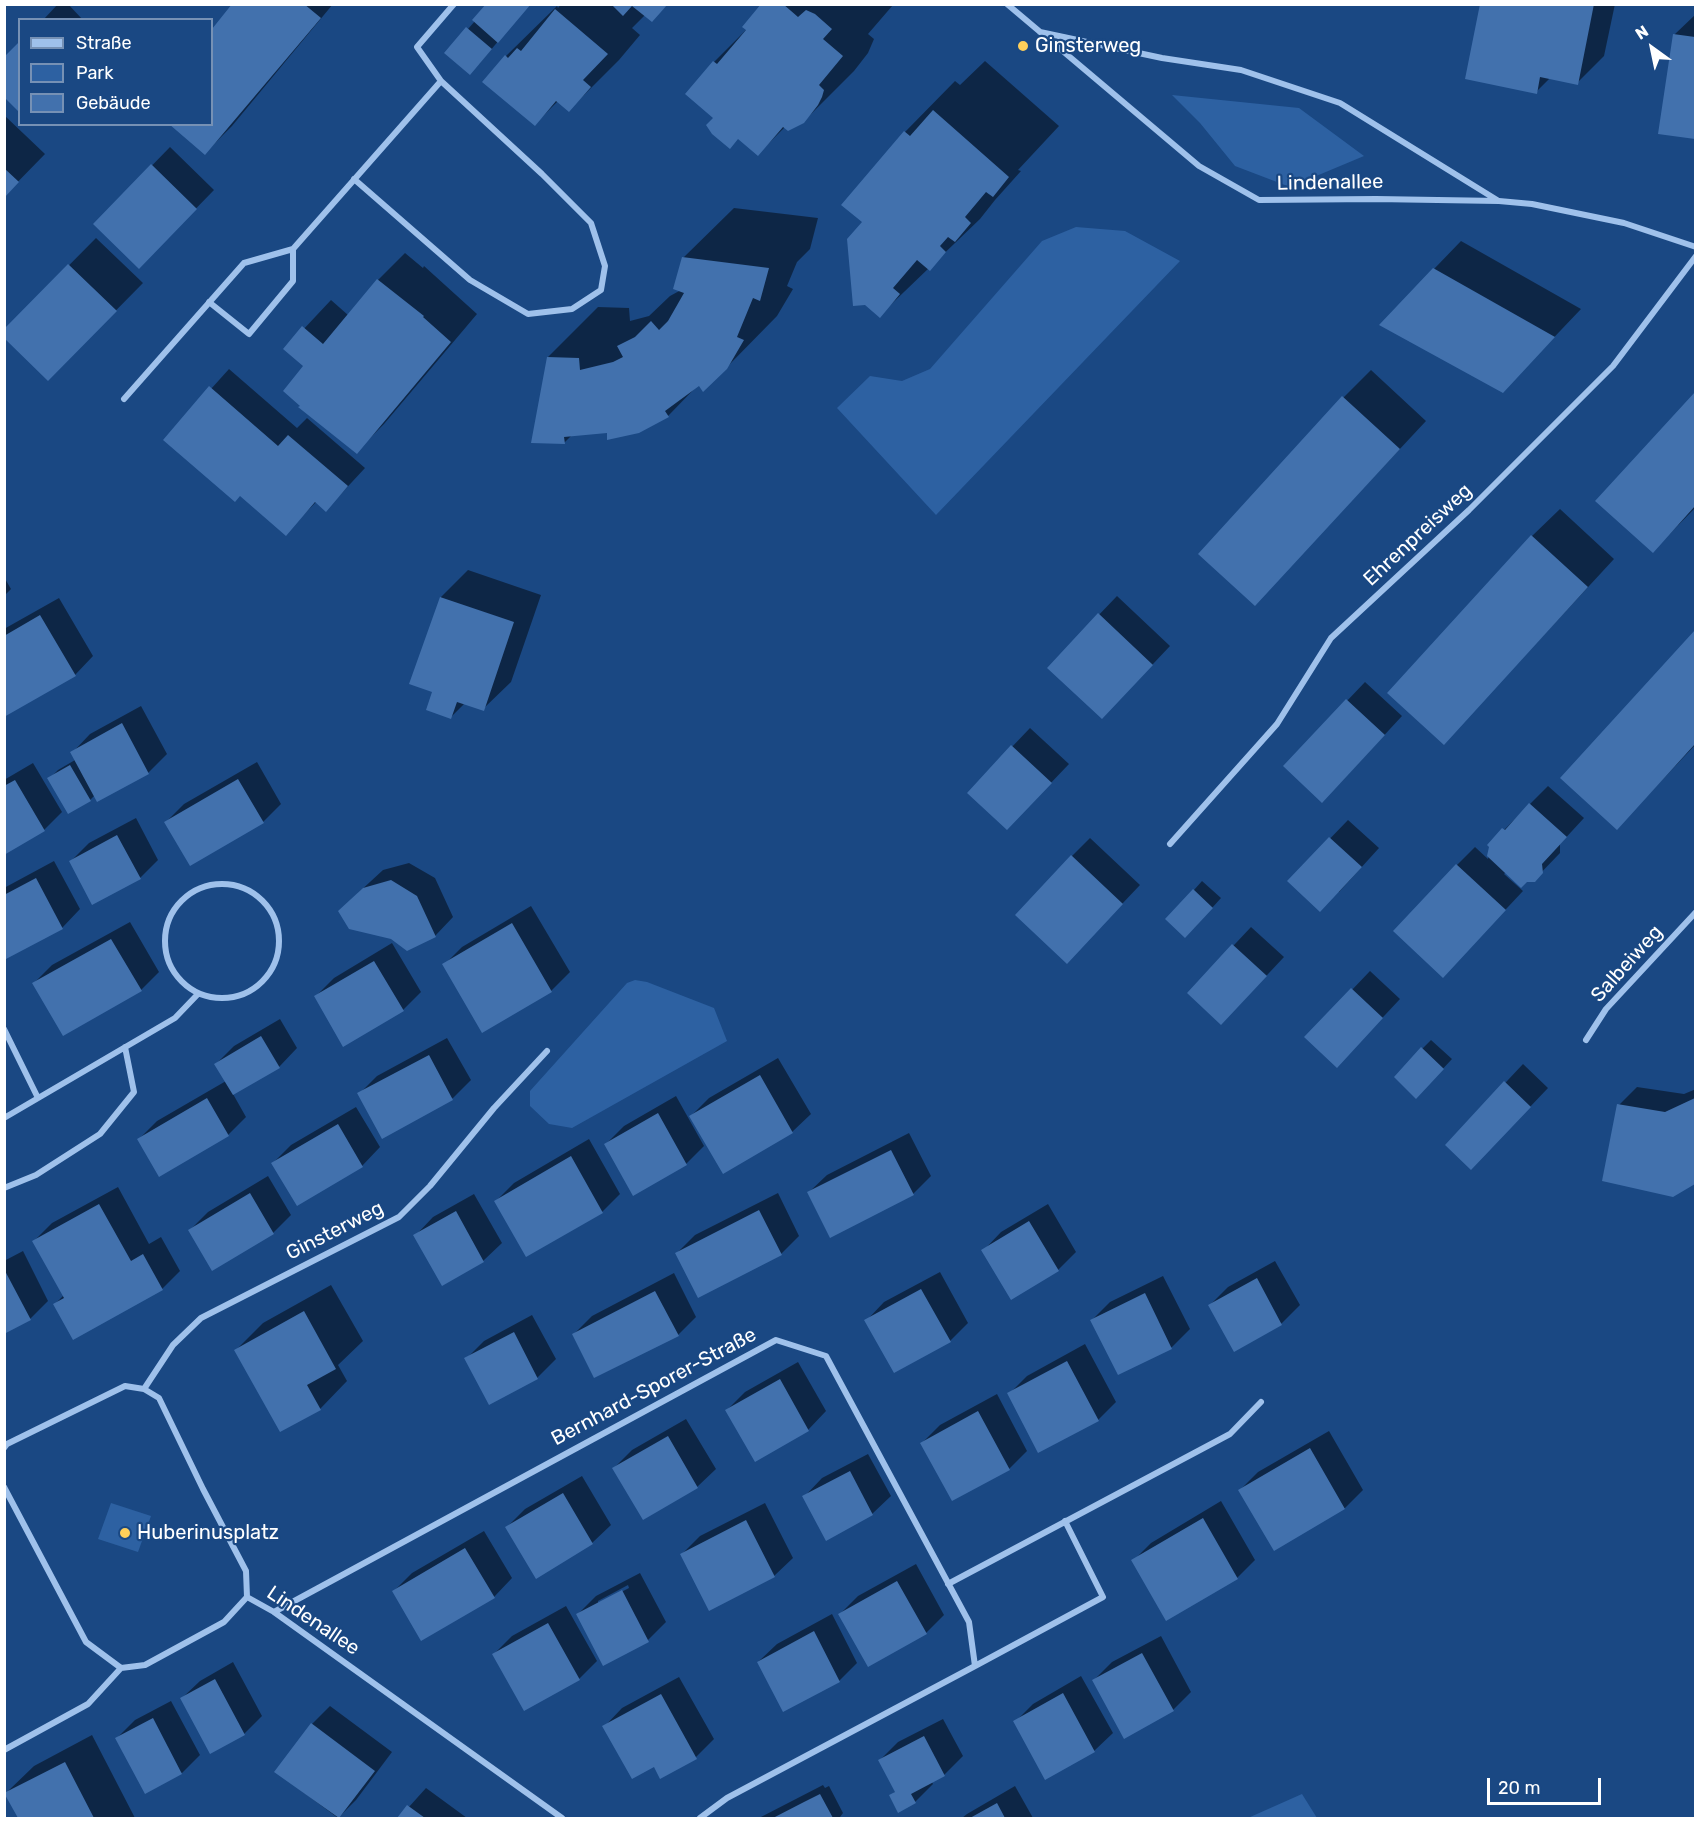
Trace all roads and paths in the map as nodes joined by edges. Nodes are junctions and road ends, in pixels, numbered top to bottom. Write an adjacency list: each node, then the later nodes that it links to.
1 (454, 4): 4 (street)
2 (1006, 4): 3 (street, Lindenallee)
3 (1040, 32): 6 (street, Lindenallee); 6 (street, Lindenallee)
4 (441, 81): 5 (street); 5 (street)
5 (354, 179): 8 (street)
6 (1499, 201): 7 (street, Lindenallee)
7 (1695, 247)
8 (293, 249): 10 (street); 10 (street)
9 (1695, 256): 12 (street, Ehrenpreisweg)
10 (209, 302): 11 (street)
11 (124, 399)
12 (1170, 844)
13 (1695, 912): 16 (street, Salbeiweg)
14 (198, 993): 14 (street); 17 (street)
15 (4, 1029): 19 (street)
16 (1586, 1040)
17 (125, 1047): 19 (street); 21 (street)
18 (547, 1051): 22 (street, Ginsterweg)
19 (39, 1098): 20 (street)
20 (4, 1118)
21 (4, 1188)
22 (144, 1389): 24 (street); 28 (street, Lindenallee)
23 (1261, 1402): 26 (street)
24 (4, 1448)
25 (4, 1487): 31 (street)
26 (1065, 1521): 27 (street); 30 (street)
27 (948, 1584): 29 (street, Bernhard-Sporer-Straße); 30 (street, Bernhard-Sporer-Straße)
28 (247, 1597): 29 (street, Lindenallee); 31 (street)
29 (274, 1612): 33 (street, Lindenallee)
30 (975, 1666): 34 (street)
31 (121, 1668): 32 (street)
32 (4, 1750)
33 (561, 1818)
34 (700, 1818)

